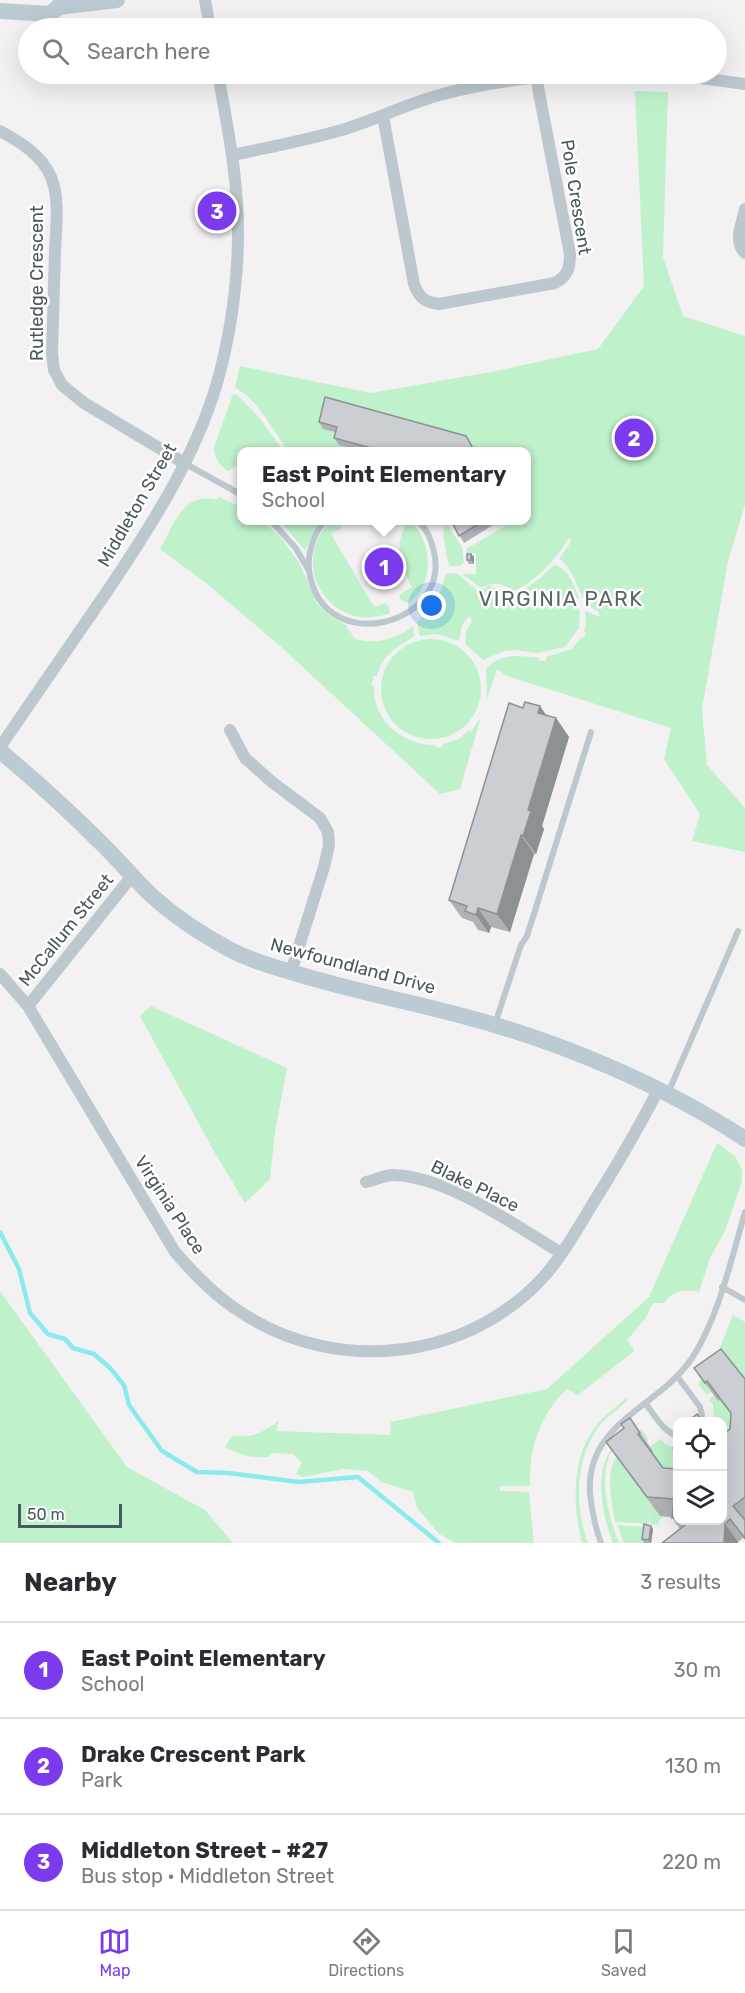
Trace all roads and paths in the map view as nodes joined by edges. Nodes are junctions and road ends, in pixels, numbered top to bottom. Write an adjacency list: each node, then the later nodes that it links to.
1 (117, 0): 3 (street)
2 (205, 0): 6 (street)
3 (93, 2): 4 (street)
4 (53, 4): 5 (street)
5 (0, 11)
6 (208, 18)
7 (727, 82): 11 (street)
8 (220, 84): 14 (street, Middleton Street)
9 (487, 84): 12 (street)
10 (538, 84): 12 (street, Pole Crescent)
11 (745, 84)
12 (382, 116): 14 (street)
13 (0, 131): 17 (street, Rutledge Crescent)
14 (233, 155): 17 (street, Middleton Street)
15 (745, 209): 16 (street)
16 (745, 253)
17 (184, 463): 18 (lane); 25 (street, Middleton Street)
18 (237, 492)
19 (275, 525): 22 (lane)
20 (323, 525): 22 (lane)
21 (422, 525): 22 (lane)
22 (309, 570)
23 (230, 730): 28 (street)
24 (591, 732): 31 (lane)
25 (0, 749): 26 (street, Newfoundland Drive)
26 (132, 876): 28 (street, Newfoundland Drive); 30 (street, McCallum Street)
27 (738, 931): 32 (lane)
28 (291, 972): 31 (street, Newfoundland Drive)
29 (0, 974): 30 (street, Virginia Place)
30 (28, 1006): 37 (street, Virginia Place)
31 (495, 1025): 32 (street, Newfoundland Drive)
32 (662, 1092): 33 (street, Newfoundland Drive); 37 (street, Virginia Place)
33 (745, 1139)
34 (366, 1182): 37 (street, Blake Place)
35 (745, 1212): 36 (lane)
36 (742, 1230): 38 (lane)
37 (561, 1254)
38 (722, 1287): 39 (lane); 40 (lane)
39 (745, 1300)
40 (677, 1376): 41 (lane); 42 (lane)
41 (645, 1403): 43 (lane); 44 (lane)
42 (702, 1417)
43 (673, 1435)
44 (601, 1543)

